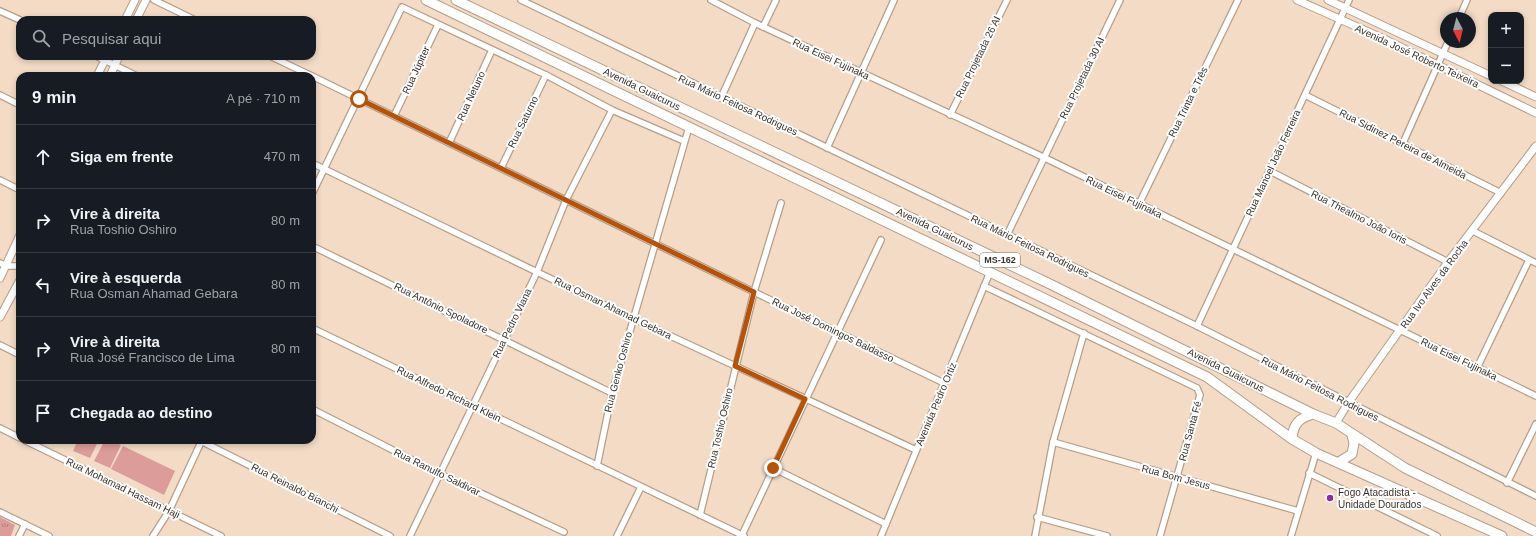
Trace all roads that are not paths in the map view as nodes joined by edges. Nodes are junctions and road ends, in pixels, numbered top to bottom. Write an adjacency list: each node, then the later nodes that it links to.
1 (135, 0): 20 (street)
2 (146, 0): 21 (street)
3 (154, 0): 22 (street)
4 (426, 0): 56 (main road, Avenida Guaicurus / MS-162)
5 (456, 0): 111 (main road, Avenida Guaicurus / MS-162)
6 (521, 0): 49 (street, Rua Mário Feitosa Rodrigues)
7 (711, 0): 25 (street, Rua Eisei Fujinaka)
8 (776, 0): 27 (street)
9 (894, 0): 41 (street)
10 (1007, 0): 54 (street, Rua Projetada 26 AI)
11 (1120, 0): 62 (street, Rua Projetada 30 AI)
12 (1238, 0): 73 (street, Rua Trinta e Três)
13 (1297, 0): 24 (street, Avenida José Roberto Teixeira)
14 (1328, 0): 17 (street, Avenida José Roberto Teixeira)
15 (1349, 0): 17 (street, Rua Manoel João Ferreira)
16 (1467, 0): 19 (street)
17 (1345, 8): 24 (street, Rua Manoel João Ferreira); 30 (street, Avenida José Roberto Teixeira)
18 (0, 11): 23 (street)
19 (1462, 12)
20 (127, 16)
21 (138, 16)
22 (187, 16)
23 (16, 18)
24 (1340, 21): 36 (street, Avenida José Roberto Teixeira); 47 (street, Rua Manoel João Ferreira)
25 (755, 22): 27 (street, Rua Eisei Fujinaka); 49 (street)
26 (438, 24): 29 (street); 50 (street); 55 (street, Rua Júpiter)
27 (763, 27): 41 (street, Rua Eisei Fujinaka)
28 (1446, 48): 30 (street)
29 (492, 50): 42 (street); 58 (street, Rua Netuno)
30 (1443, 54): 36 (street); 43 (street, Avenida José Roberto Teixeira)
31 (105, 60): 37 (street)
32 (109, 60): 35 (street)
33 (117, 60): 35 (street)
34 (278, 60): 40 (street, Rua José Domingos Baldasso)
35 (115, 65): 38 (street); 39 (street)
36 (1438, 65): 53 (street, Avenida José Roberto Teixeira); 59 (street)
37 (99, 72)
38 (112, 72)
39 (129, 72)
40 (304, 72)
41 (860, 72): 54 (street, Rua Eisei Fujinaka); 61 (street)
42 (546, 75): 52 (street); 64 (street, Rua Saturno)
43 (1488, 75)
44 (316, 78): 50 (street, Rua José Domingos Baldasso)
45 (1508, 84): 48 (street)
46 (0, 95): 51 (street)
47 (1305, 95): 59 (street, Rua Sidinez Pereira de Almeida); 66 (street, Rua Manoel João Ferreira)
48 (1536, 97)
49 (721, 98): 61 (street, Rua Mário Feitosa Rodrigues)
50 (359, 99): 55 (street, Rua José Domingos Baldasso); 65 (street)
51 (16, 103)
52 (612, 110): 57 (street); 71 (street, Rua Pedro Viana)
53 (1536, 113)
54 (950, 115): 62 (street, Rua Eisei Fujinaka)
55 (394, 116): 58 (street, Rua José Domingos Baldasso)
56 (690, 127): 57 (street, Rua Genko Oshiro); 87 (main road, Avenida Guaicurus / MS-162)
57 (684, 142): 78 (street, Rua Genko Oshiro)
58 (449, 143): 64 (street, Rua José Domingos Baldasso)
59 (1403, 143): 70 (street, Rua Sidinez Pereira de Almeida)
60 (1536, 146): 70 (street, Rua Ivo Alves da Rocha)
61 (827, 148): 75 (street, Rua Mário Feitosa Rodrigues)
62 (1043, 157): 73 (street, Rua Eisei Fujinaka); 75 (street, Rua Projetada 30 AI)
63 (316, 165): 65 (street, Rua Osman Ahamad Gebara)
64 (500, 168): 71 (street, Rua José Domingos Baldasso)
65 (324, 169): 68 (street); 86 (street, Rua Osman Ahamad Gebara)
66 (1270, 171): 80 (street, Rua Manoel João Ferreira); 82 (street, Rua Thealmo João Ioris)
67 (0, 180): 69 (street)
68 (316, 186)
69 (16, 188)
70 (1501, 193): 74 (street, Rua Ivo Alves da Rocha)
71 (566, 200): 78 (street, Rua José Domingos Baldasso); 86 (street, Rua Pedro Viana)
72 (781, 203): 91 (street, Rua Toshio Oshiro)
73 (1139, 204): 80 (street, Rua Eisei Fujinaka)
74 (1473, 231): 81 (street); 82 (street, Rua Ivo Alves da Rocha)
75 (1007, 235): 94 (street, Rua Mário Feitosa Rodrigues)
76 (881, 240): 97 (street)
77 (16, 242): 84 (street)
78 (655, 243): 91 (street, Rua José Domingos Baldasso); 93 (street, Rua Genko Oshiro)
79 (316, 248): 99 (street, Rua Antônio Spoladore)
80 (1233, 250): 94 (street, Rua Manoel João Ferreira); 96 (street, Rua Eisei Fujinaka)
81 (1528, 260): 83 (street); 103 (street)
82 (1448, 262): 96 (street, Rua Ivo Alves da Rocha)
83 (1536, 263)
84 (3, 264): 85 (street); 88 (street)
85 (16, 266)
86 (537, 272): 93 (street, Rua Osman Ahamad Gebara); 99 (street, Rua Pedro Viana)
87 (990, 272): 89 (street, Avenida Pedro Ortiz); 117 (main road, Avenida Guaicurus / MS-162)
88 (0, 278)
89 (984, 286): 98 (street); 104 (street, Avenida Pedro Ortiz)
90 (16, 287): 92 (street)
91 (754, 292): 97 (street, Rua José Domingos Baldasso); 102 (street, Rua Toshio Oshiro)
92 (0, 317)
93 (632, 318): 102 (street, Rua Osman Ahamad Gebara); 105 (street, Rua Genko Oshiro)
94 (1197, 326): 108 (street, Rua Mário Feitosa Rodrigues)
95 (316, 330): 109 (street, Rua Alfredo Richard Klein)
96 (1400, 330): 103 (street, Rua Eisei Fujinaka); 108 (street, Rua Ivo Alves da Rocha)
97 (836, 332): 104 (street, Rua José Domingos Baldasso); 107 (street)
98 (1084, 333): 118 (street); 129 (street, Rua Santa Fé)
99 (504, 339): 105 (street, Rua Antônio Spoladore); 109 (street, Rua Pedro Viana)
100 (0, 345): 101 (street)
101 (16, 353)
102 (735, 366): 107 (street, Rua Osman Ahamad Gebara); 136 (street, Rua Toshio Oshiro)
103 (1477, 368): 106 (street, Rua Eisei Fujinaka)
104 (944, 383): 122 (street, Avenida Pedro Ortiz)
105 (612, 393): 125 (street, Rua Genko Oshiro)
106 (1536, 396)
107 (805, 399): 122 (street, Rua Osman Ahamad Gebara); 126 (street)
108 (1348, 403): 112 (street, Rua Ivo Alves da Rocha); 130 (street, Rua Mário Feitosa Rodrigues)
109 (472, 406): 125 (street, Rua Alfredo Richard Klein); 128 (street, Rua Pedro Viana)
110 (316, 411): 128 (street, Rua Ranulfo Saldivar)
111 (1313, 414): 112 (main road, Avenida Guaicurus / MS-162); 117 (main road)
112 (1336, 423): 115 (main road, Avenida Guaicurus / MS-162)
113 (1536, 424): 130 (street)
114 (0, 428): 116 (street)
115 (1352, 435): 124 (main road); 141 (main road, Avenida Guaicurus / MS-162)
116 (16, 436)
117 (1292, 439): 123 (main road, Avenida Guaicurus / MS-162)
118 (1053, 442): 129 (street, Rua Bom Jesus); 137 (street)
119 (32, 444): 133 (street, Rua Mohamad Hassam Haji)
120 (199, 444): 133 (street)
121 (209, 444): 146 (street, Rua Reinaldo Bianchi)
122 (916, 450): 139 (street, Avenida Pedro Ortiz)
123 (1316, 453): 124 (main road, Avenida Guaicurus / MS-162); 127 (street)
124 (1339, 462): 156 (main road, Avenida Guaicurus / MS-162)
125 (597, 466): 131 (street)
126 (773, 468): 139 (street); 149 (street)
127 (1310, 473): 134 (street); 155 (street)
128 (440, 474): 140 (street, Rua Ranulfo Saldivar); 147 (street, Rua Pedro Viana)
129 (1178, 478): 134 (street, Rua Bom Jesus); 153 (street, Rua Santa Fé)
130 (1507, 483): 132 (street, Rua Mário Feitosa Rodrigues)
131 (641, 487): 136 (street); 148 (street)
132 (1536, 496)
133 (169, 510): 144 (street); 145 (street, Rua Mohamad Hassam Haji)
134 (1298, 511): 154 (street)
135 (0, 512): 138 (street)
136 (700, 515): 149 (street)
137 (1038, 517): 151 (street); 152 (street)
138 (25, 524): 142 (street); 143 (street)
139 (886, 524): 150 (street, Avenida Pedro Ortiz)
140 (564, 532)
141 (1536, 532)
142 (19, 536)
143 (49, 536)
144 (153, 536)
145 (221, 536)
146 (390, 536)
147 (410, 536)
148 (617, 536)
149 (743, 536)
150 (881, 536)
151 (1035, 536)
152 (1107, 536)
153 (1160, 536)
154 (1291, 536)
155 (1437, 536)
156 (1502, 536)

